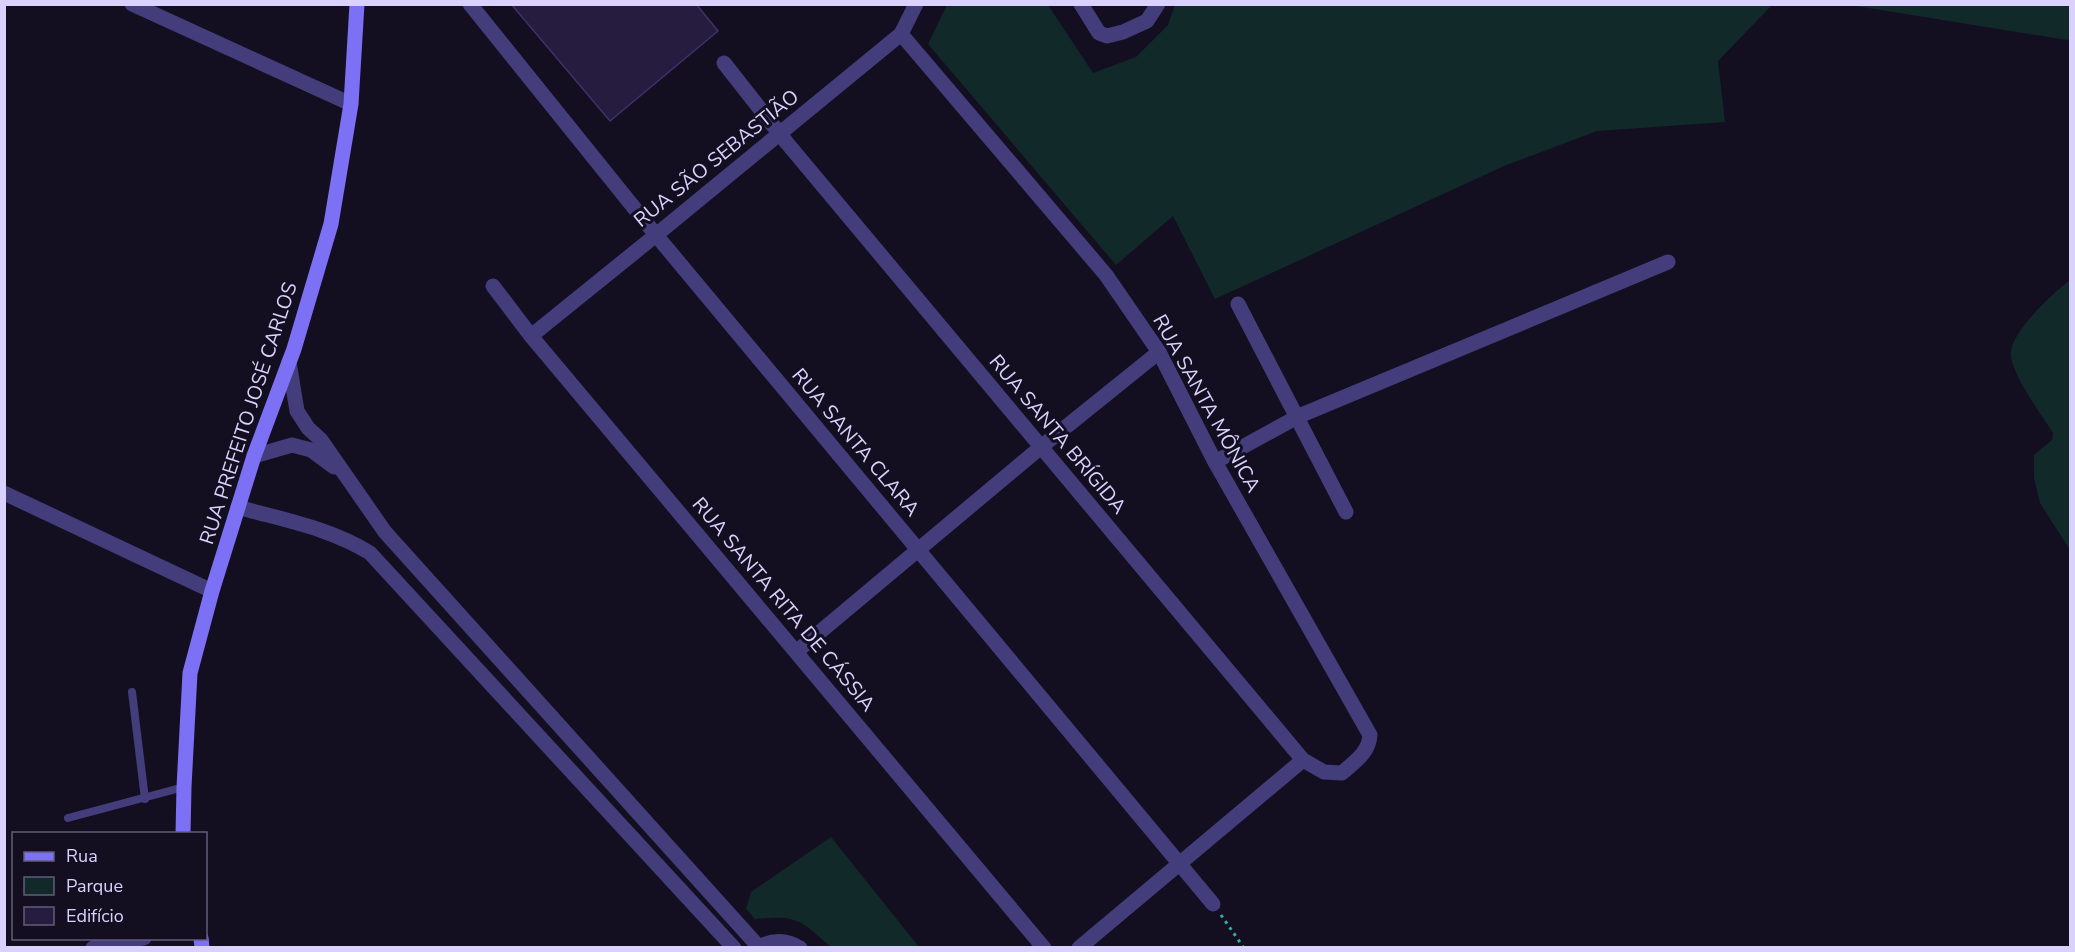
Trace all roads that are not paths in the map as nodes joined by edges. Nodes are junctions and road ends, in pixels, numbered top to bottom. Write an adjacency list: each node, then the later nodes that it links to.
1 (132, 4): 9 (street)
2 (357, 4): 9 (main road, RUA PREFEITO JOSÉ CARLOS)
3 (470, 4): 11 (street, RUA SANTA CLARA)
4 (916, 4): 7 (street, RUA SÃO SEBASTIÃO)
5 (1081, 4): 6 (street)
6 (1158, 4)
7 (901, 34): 10 (street, RUA SÃO SEBASTIÃO); 16 (street, RUA SANTA MÔNICA)
8 (724, 63): 10 (street, RUA SANTA BRÍGIDA)
9 (351, 104): 17 (main road, RUA PREFEITO JOSÉ CARLOS)
10 (779, 134): 11 (street, RUA SÃO SEBASTIÃO); 19 (street, RUA SANTA BRÍGIDA)
11 (656, 235): 15 (street, RUA SÃO SEBASTIÃO); 26 (street, RUA SANTA CLARA)
12 (1668, 262): 18 (street)
13 (493, 286): 15 (street, RUA SANTA RITA DE CÁSSIA)
14 (1238, 304): 18 (street)
15 (531, 336): 28 (street, RUA SANTA RITA DE CÁSSIA)
16 (1159, 352): 19 (street); 21 (street, RUA SANTA MÔNICA)
17 (289, 362): 20 (main road, RUA PREFEITO JOSÉ CARLOS); 22 (street)
18 (1297, 417): 21 (street); 25 (street)
19 (1041, 447): 26 (street); 31 (street, RUA SANTA BRÍGIDA)
20 (254, 456): 22 (street); 24 (main road, RUA PREFEITO JOSÉ CARLOS)
21 (1215, 462): 30 (street, RUA SANTA MÔNICA)
22 (343, 474): 39 (street)
23 (4, 493): 27 (street)
24 (238, 507): 27 (main road, RUA PREFEITO JOSÉ CARLOS); 41 (street)
25 (1346, 512)
26 (918, 549): 28 (street); 36 (street, RUA SANTA CLARA)
27 (212, 591): 32 (main road, RUA PREFEITO JOSÉ CARLOS)
28 (796, 652): 43 (street, RUA SANTA RITA DE CÁSSIA)
29 (132, 692): 33 (lane)
30 (1370, 735): 31 (street, RUA SANTA BRÍGIDA)
31 (1303, 760): 36 (street)
32 (183, 787): 33 (lane); 35 (main road, RUA PREFEITO JOSÉ CARLOS)
33 (145, 799): 34 (lane)
34 (68, 818)
35 (183, 832)
36 (1180, 863): 37 (street, RUA SANTA CLARA); 44 (street)
37 (1213, 904)
38 (138, 940): 40 (street)
39 (758, 947): 42 (street)
40 (93, 948)
41 (734, 948)
42 (800, 948)
43 (1044, 948)
44 (1079, 948)

